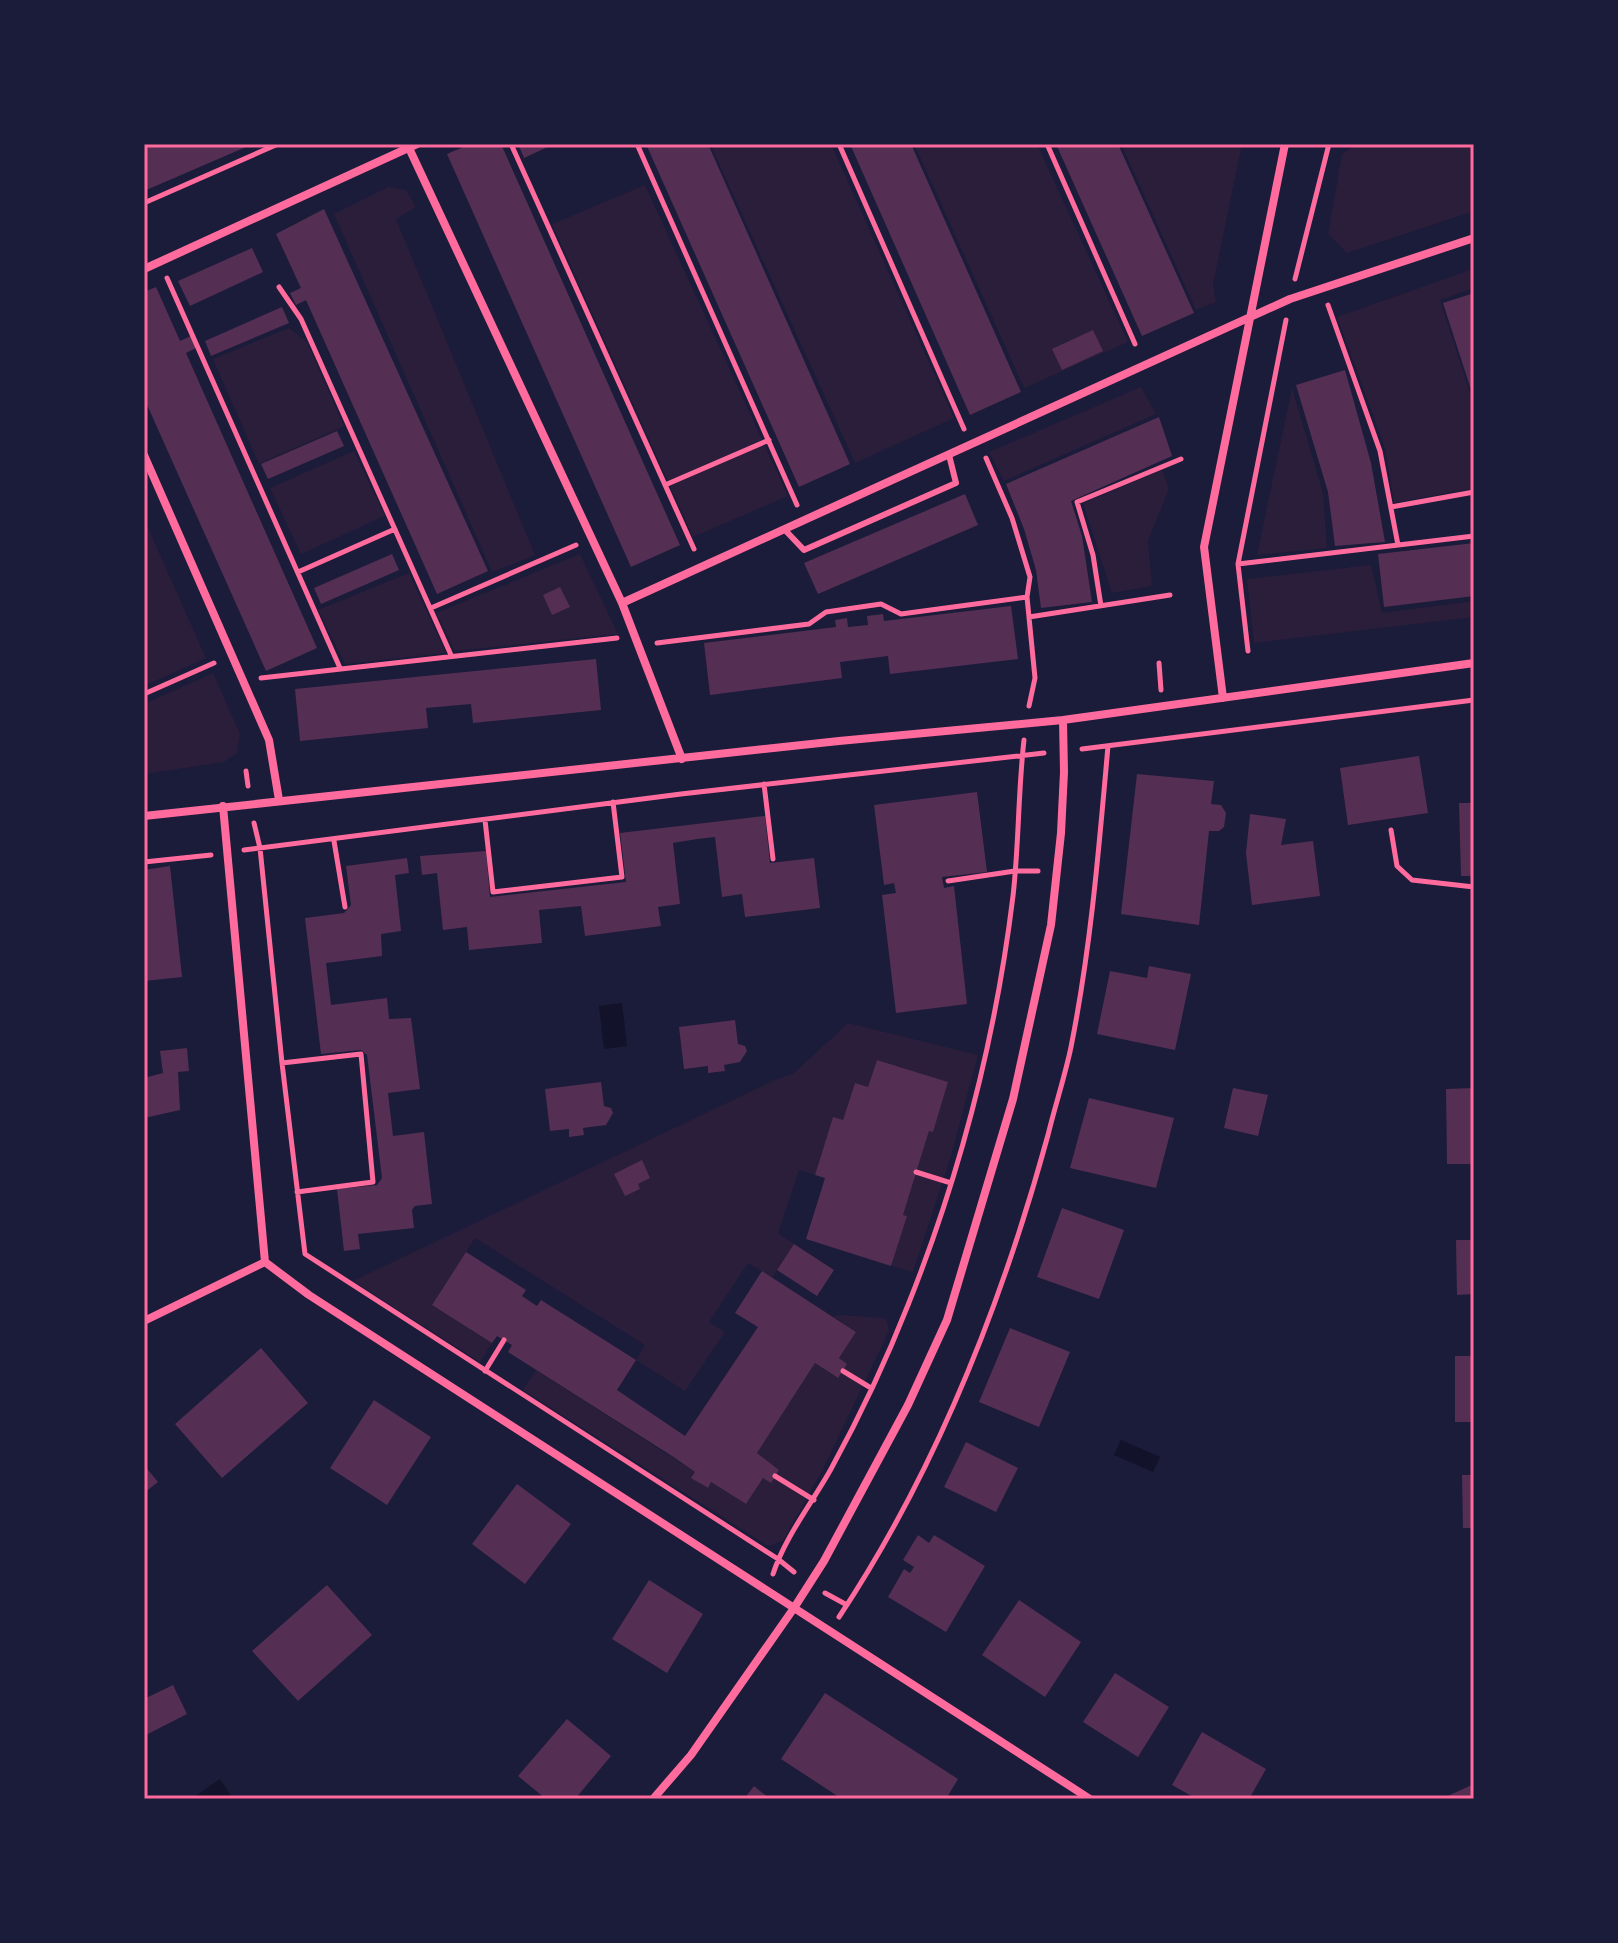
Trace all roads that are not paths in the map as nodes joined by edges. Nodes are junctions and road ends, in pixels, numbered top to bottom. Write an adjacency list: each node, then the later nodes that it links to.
1 (1285, 144): 5 (street)
2 (413, 146): 4 (street); 9 (street)
3 (1474, 238): 5 (street)
4 (144, 269)
5 (1248, 318): 7 (street); 11 (street)
6 (144, 455): 14 (street)
7 (949, 455): 8 (street); 8 (lane)
8 (785, 530): 9 (street)
9 (622, 603): 13 (street)
10 (1474, 663): 11 (street)
11 (1223, 698): 12 (street)
12 (1063, 720): 13 (street); 19 (street)
13 (682, 759): 14 (street)
14 (279, 800): 15 (street)
15 (223, 806): 16 (street); 17 (street)
16 (144, 816)
17 (265, 1262): 18 (street); 19 (street)
18 (144, 1321)
19 (794, 1608): 20 (street); 21 (street)
20 (653, 1799)
21 (1090, 1799)

